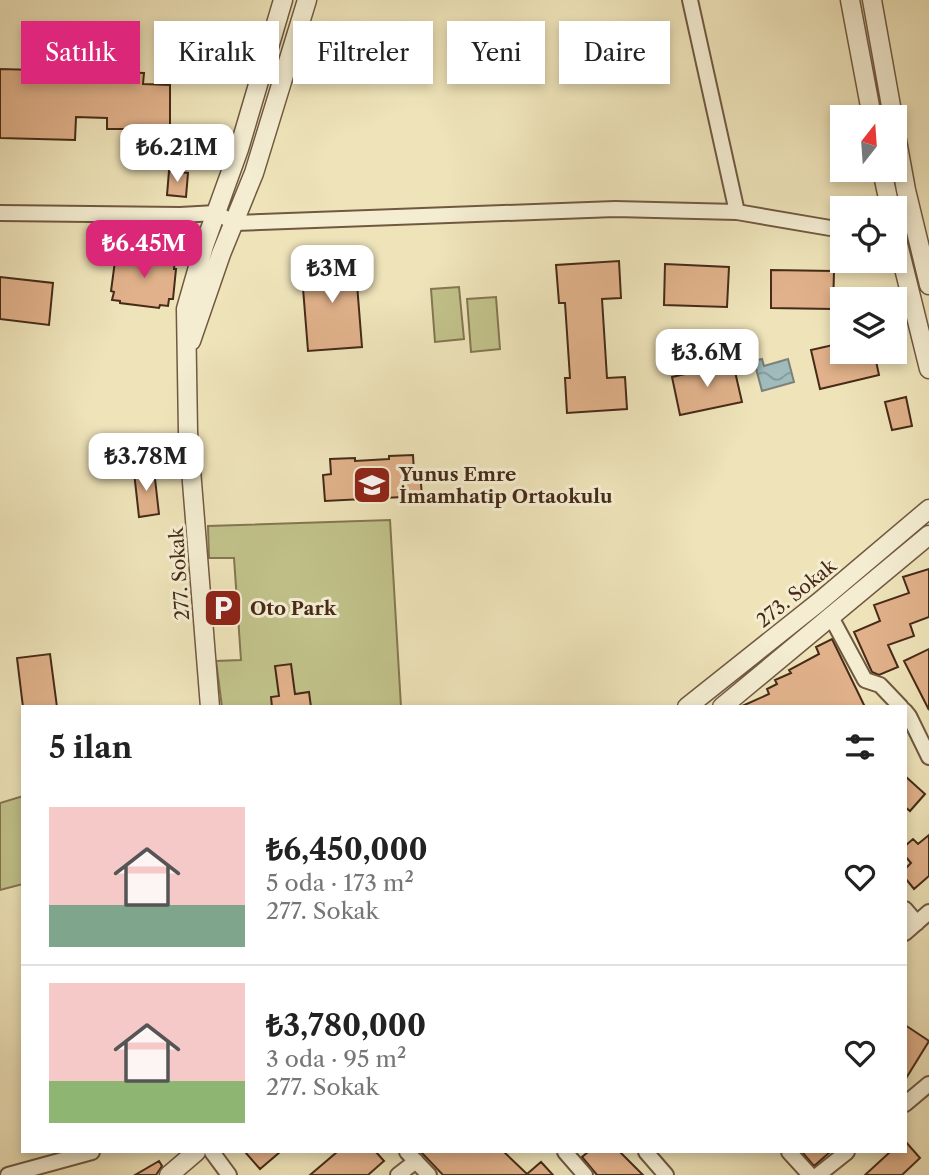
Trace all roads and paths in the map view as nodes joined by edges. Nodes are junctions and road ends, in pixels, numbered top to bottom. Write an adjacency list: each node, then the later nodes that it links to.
1 (283, 0): 15 (street, 277. Sokak)
2 (307, 0): 16 (street, 277. Sokak)
3 (690, 0): 14 (street)
4 (850, 0): 7 (street)
5 (872, 0): 6 (street)
6 (881, 49): 7 (street); 8 (street)
7 (860, 50): 9 (street)
8 (884, 70): 9 (street); 11 (street)
9 (864, 74): 10 (street)
10 (870, 105)
11 (891, 105)
12 (905, 182): 19 (street)
13 (0, 212): 15 (street)
14 (737, 212): 16 (street); 17 (street)
15 (216, 213): 16 (street); 20 (street, 277. Sokak)
16 (235, 223): 20 (street, 277. Sokak)
17 (830, 225)
18 (903, 273): 21 (street)
19 (929, 285)
20 (186, 354): 25 (street, 277. Sokak)
21 (929, 369)
22 (929, 509): 26 (street, 273. Sokak)
23 (929, 535): 24 (street, 273. Sokak)
24 (831, 617): 27 (street, 273. Sokak); 28 (street)
25 (210, 705)
26 (690, 705)
27 (724, 705)
28 (899, 705)
29 (907, 714): 30 (street)
30 (929, 757)
31 (907, 911): 33 (street)
32 (929, 912): 33 (street)
33 (917, 923): 34 (street)
34 (907, 931)
35 (929, 1083): 36 (street)
36 (907, 1102)
37 (88, 1153): 45 (street)
38 (195, 1153): 46 (street)
39 (213, 1153): 47 (street)
40 (566, 1153): 50 (street)
41 (647, 1153): 51 (street)
42 (790, 1153): 52 (street)
43 (846, 1153): 53 (street)
44 (411, 1156): 48 (street); 49 (street)
45 (8, 1175)
46 (169, 1175)
47 (229, 1175)
48 (398, 1175)
49 (429, 1175)
50 (585, 1175)
51 (666, 1175)
52 (810, 1175)
53 (818, 1175)

